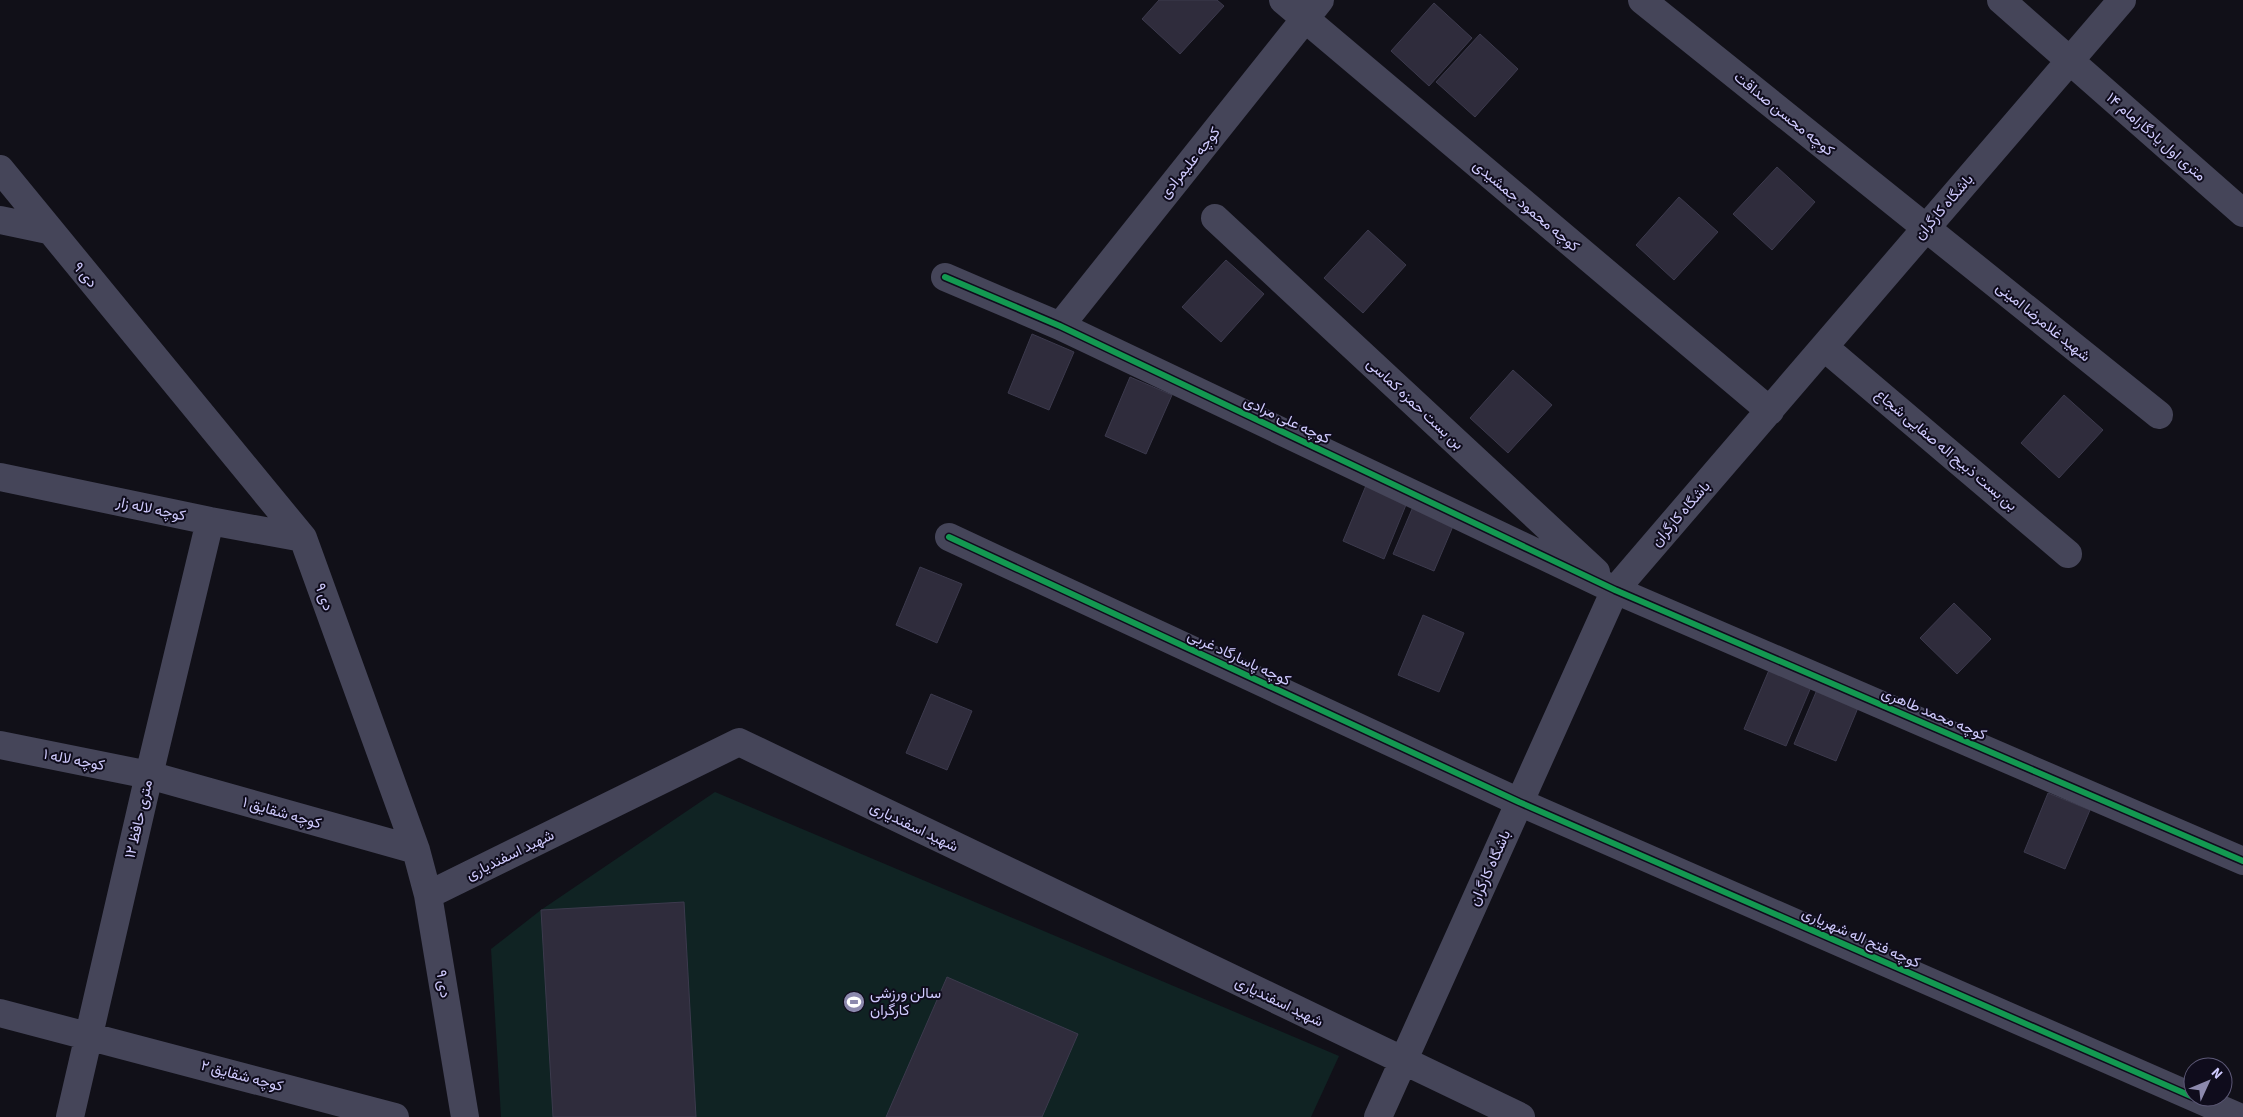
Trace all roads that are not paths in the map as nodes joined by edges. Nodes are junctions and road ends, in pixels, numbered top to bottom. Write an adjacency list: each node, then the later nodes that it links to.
1 (1283, 0): 5 (street, کوچه محمود جمشیدی)
2 (1642, 0): 11 (street, کوچه محسن صداقت)
3 (2001, 0): 6 (street, ۱۴ متری اول یادگارامام)
4 (2122, 0): 6 (street, باشگاه کارگران)
5 (1312, 9): 14 (street, کوچه علیمرادی); 16 (street, کوچه محمود جمشیدی)
6 (2070, 61): 8 (street, ۱۴ متری اول یادگارامام); 11 (street, باشگاه کارگران)
7 (0, 170): 12 (street, ۹ دی)
8 (2243, 213)
9 (1215, 218): 23 (street, بن بست حمزه کماسی)
10 (0, 220): 12 (street)
11 (1926, 229): 15 (street, باشگاه کارگران); 17 (street, شهید غلامرضا امینی)
12 (48, 230): 21 (street, ۹ دی)
13 (945, 276): 14 (street, کوچه علی مرادی)
14 (1060, 326): 23 (street, کوچه علی مرادی)
15 (1824, 347): 16 (street, باشگاه کارگران); 22 (street, بن بست ذبیح اله صفایی شجاع)
16 (1770, 411): 23 (street, باشگاه کارگران)
17 (2159, 415)
18 (0, 477): 19 (street, کوچه لاله زار)
19 (210, 521): 21 (street, کوچه لاله زار); 25 (street, ۱۲ متری حافظ)
20 (949, 537): 26 (street, کوچه پاسارگاد غربی)
21 (303, 538): 27 (street, ۹ دی)
22 (2068, 554)
23 (1616, 590): 26 (street, باشگاه کارگران); 28 (street, کوچه محمد طاهری)
24 (0, 745): 25 (street, کوچه لاله ۱)
25 (149, 775): 27 (street, کوچه شقایق ۱); 31 (street, ۱۲ متری حافظ)
26 (1519, 802): 32 (street, باشگاه کارگران); 33 (street, کوچه فتح اله شهریاری)
27 (416, 850): 29 (street, ۹ دی)
28 (2243, 861)
29 (428, 896): 32 (street, شهید اسفندیاری); 37 (street, ۹ دی)
30 (0, 1013): 31 (street, کوچه شقایق ۲)
31 (89, 1036): 35 (street, ۱۲ متری حافظ); 36 (street, کوچه شقایق ۲)
32 (1402, 1062): 38 (street, باشگاه کارگران); 39 (street)
33 (2183, 1093)
34 (2216, 1107): 40 (street, کوچه فتح اله شهریاری)
35 (70, 1117)
36 (395, 1117)
37 (466, 1117)
38 (1378, 1117)
39 (1521, 1117)
40 (2239, 1117)

